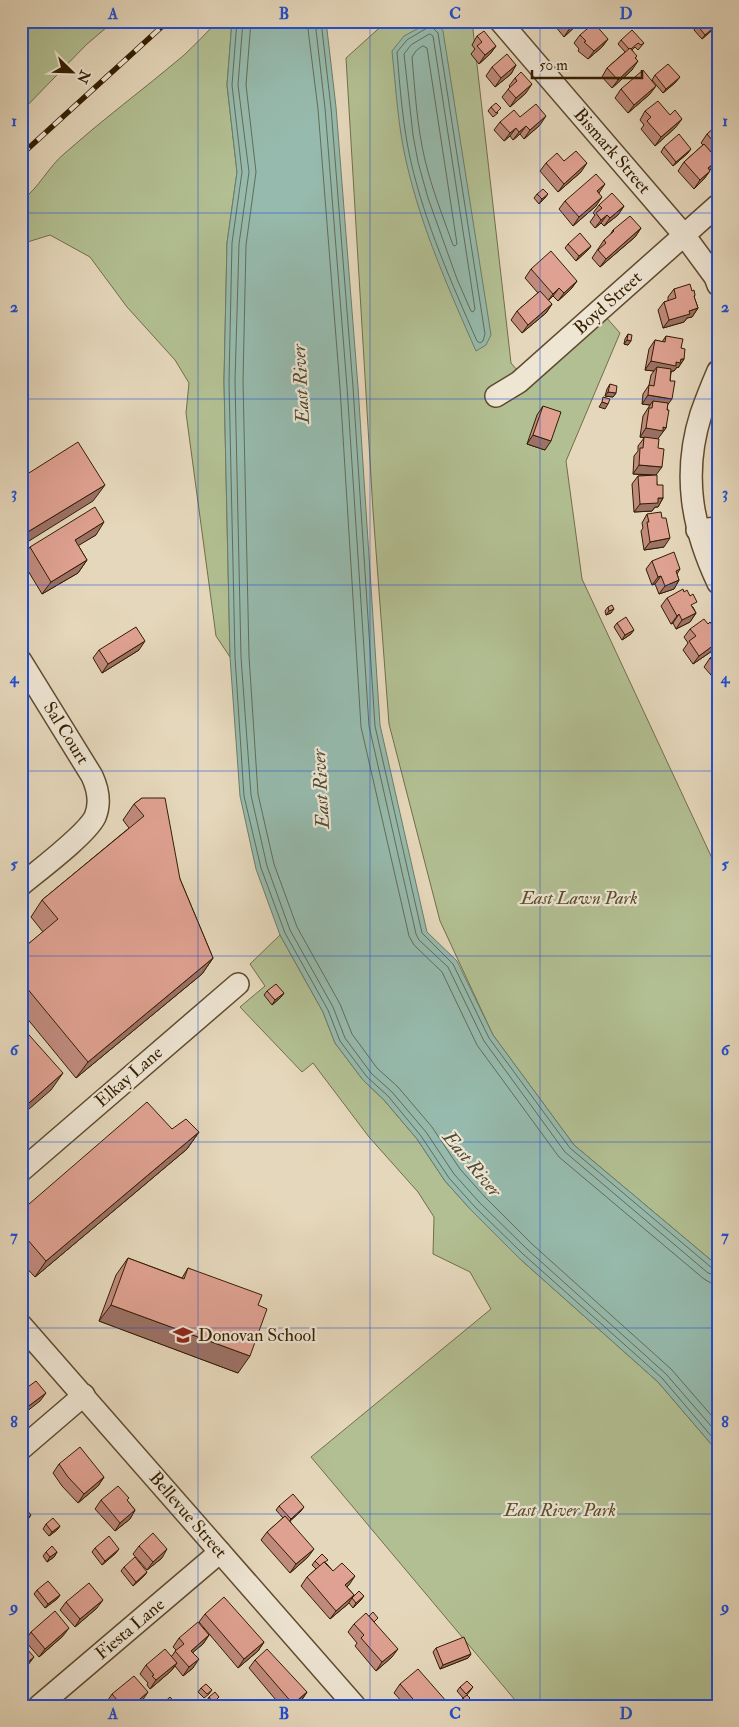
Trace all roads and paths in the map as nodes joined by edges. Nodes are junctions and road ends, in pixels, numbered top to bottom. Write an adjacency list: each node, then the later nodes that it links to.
1 (500, 21): 3 (street, Bismark Street)
2 (718, 205): 3 (street, Boyd Street)
3 (684, 235): 4 (street, Bismark Street); 6 (street, Boyd Street)
4 (718, 285)
5 (718, 371): 7 (street)
6 (496, 396)
7 (707, 529): 8 (street)
8 (718, 583)
9 (21, 661): 10 (street, Sal Court)
10 (21, 885)
11 (238, 984): 12 (street, Elkay Lane)
12 (21, 1171)
13 (21, 1325): 14 (street, Bellevue Street)
14 (84, 1396): 15 (street); 16 (street, Bellevue Street)
15 (21, 1449)
16 (220, 1552): 17 (street, Bellevue Street); 18 (street, Fiesta Lane)
17 (353, 1705)
18 (39, 1706)

